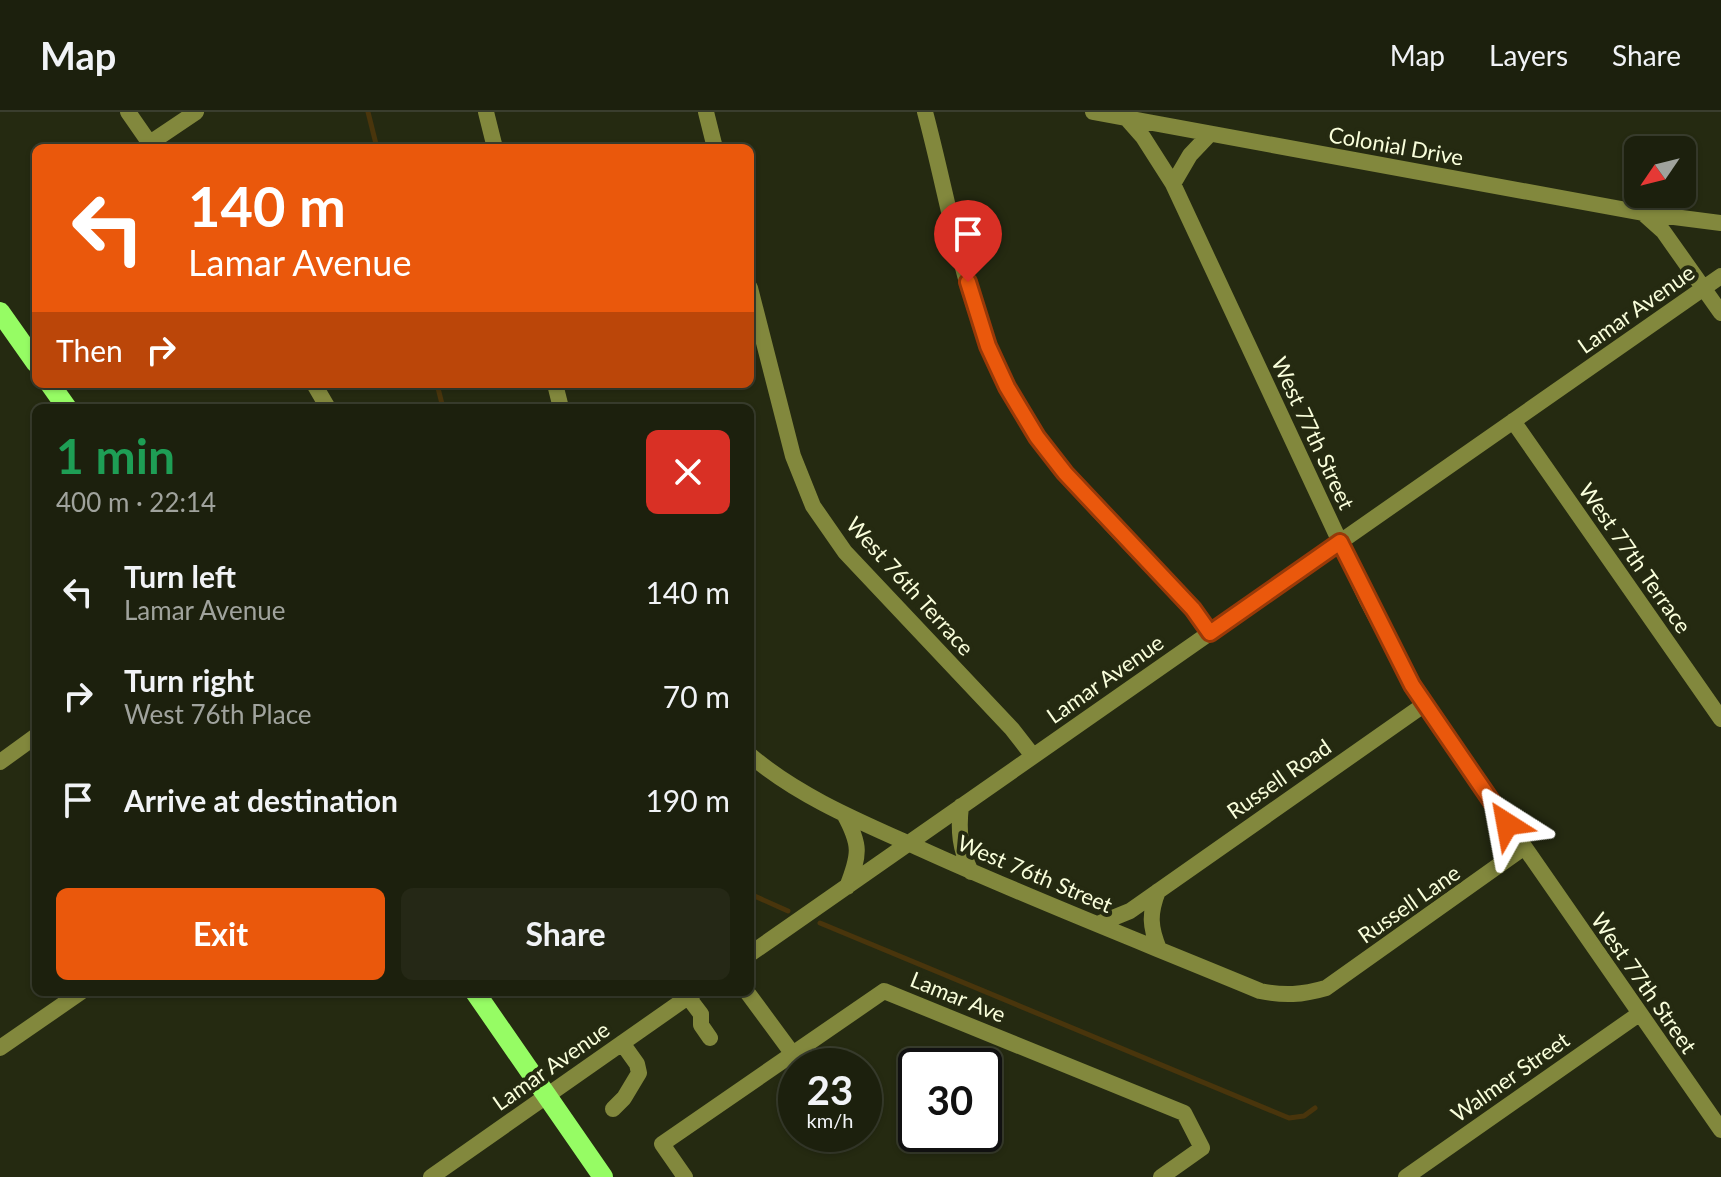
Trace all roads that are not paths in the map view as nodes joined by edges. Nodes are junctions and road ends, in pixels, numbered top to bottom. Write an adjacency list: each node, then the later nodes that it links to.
1 (128, 112): 9 (street)
2 (196, 112): 10 (street)
3 (486, 112): 11 (street)
4 (706, 112): 12 (street)
5 (1093, 112): 7 (street, Colonial Drive)
6 (926, 113): 24 (street)
7 (1128, 120): 8 (street, Colonial Drive); 13 (street, West 77th Street)
8 (1209, 135): 13 (street); 14 (street, Colonial Drive)
9 (151, 144)
10 (155, 144)
11 (494, 144)
12 (714, 144)
13 (1173, 184): 23 (street, West 77th Street)
14 (1643, 213): 15 (street, Colonial Drive); 17 (street)
15 (1721, 223)
16 (1721, 276): 17 (street, Lamar Avenue)
17 (1704, 289): 19 (street); 22 (street, Lamar Avenue)
18 (754, 304): 28 (street, West 76th Terrace)
19 (1721, 313)
20 (3, 322): 21 (main road)
21 (32, 358)
22 (1513, 421): 23 (street, Lamar Avenue); 26 (street, West 77th Terrace)
23 (1340, 542): 24 (street, Lamar Avenue); 25 (street, West 77th Street)
24 (1210, 633): 28 (street, Lamar Avenue)
25 (1425, 704): 34 (street, West 77th Street); 37 (street, Russell Road)
26 (1721, 719)
27 (32, 739): 30 (street)
28 (1033, 756): 31 (street, Lamar Avenue)
29 (754, 758): 32 (street, West 76th Street)
30 (0, 762)
31 (961, 806): 33 (street, Lamar Avenue); 35 (street)
32 (844, 814): 33 (street, West 76th Street); 36 (street)
33 (907, 843): 35 (street, West 76th Street); 36 (street, Lamar Avenue)
34 (1523, 848): 41 (street, Russell Lane); 47 (street, West 77th Street)
35 (971, 872): 38 (street, West 76th Street)
36 (847, 887): 40 (street, Lamar Avenue)
37 (1159, 890): 38 (street, Russell Road); 39 (street)
38 (1098, 924): 39 (street, West 76th Street)
39 (1159, 949): 41 (street, West 76th Street)
40 (754, 951)
41 (1317, 991)
42 (75, 996): 50 (street)
43 (478, 996): 54 (main road)
44 (689, 996): 49 (street, Lamar Avenue)
45 (693, 996): 48 (street)
46 (750, 996): 51 (street)
47 (1639, 1014): 56 (street, West 77th Street); 57 (street, Walmer Street)
48 (710, 1038)
49 (622, 1043): 54 (street, Lamar Avenue); 55 (street)
50 (0, 1048)
51 (788, 1048)
52 (799, 1048): 61 (street, Lamar Ave)
53 (778, 1063): 60 (street, Lamar Ave)
54 (547, 1096): 58 (street, Lamar Avenue); 59 (main road)
55 (613, 1109)
56 (1721, 1130)
57 (1416, 1174)
58 (431, 1177)
59 (603, 1177)
60 (685, 1177)
61 (1161, 1177)

